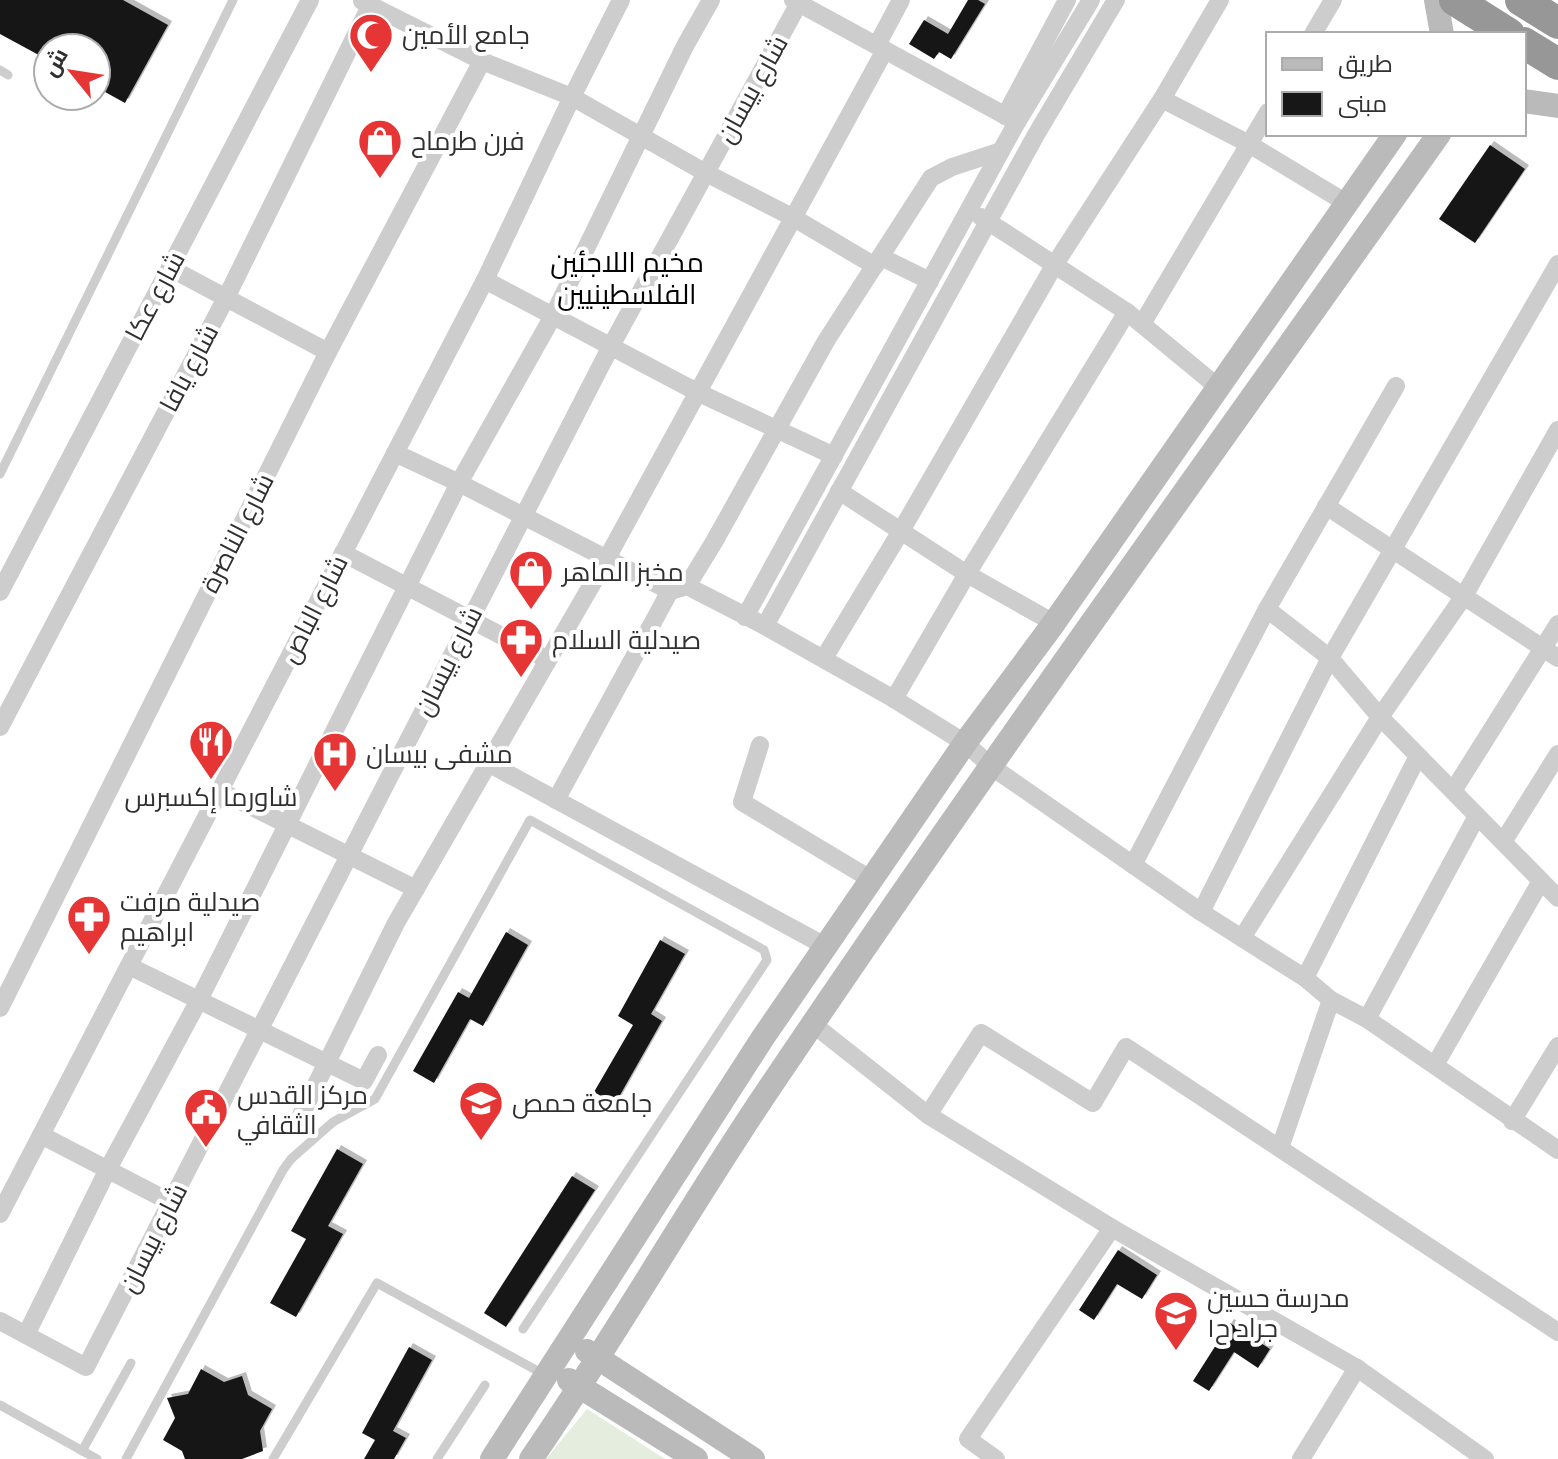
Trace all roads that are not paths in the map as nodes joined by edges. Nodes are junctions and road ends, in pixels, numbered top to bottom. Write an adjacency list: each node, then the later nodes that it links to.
1 (233, 0): 59 (lane)
2 (310, 0): 43 (street, شارع عكا)
3 (621, 0): 24 (street, شارع الباص)
4 (711, 0): 30 (street)
5 (901, 0): 21 (street)
6 (1067, 0): 29 (street)
7 (1091, 0): 29 (street)
8 (1116, 0): 39 (street)
9 (1220, 0): 25 (street)
10 (1333, 0): 17 (street)
11 (1436, 0): 18 (main road)
12 (1455, 0): 19 (highway)
13 (1521, 0): 16 (highway)
14 (365, 3): 22 (street); 46 (street, شارع يافا)
15 (803, 3): 21 (street); 35 (street, شارع بيسان)
16 (1558, 23)
17 (1314, 32)
18 (1442, 32)
19 (1506, 32)
20 (1526, 44): 23 (highway)
21 (881, 48): 29 (street); 38 (street)
22 (482, 61): 24 (street); 51 (street, شارع الناصرة)
23 (1558, 64)
24 (572, 97): 30 (street); 44 (street, شارع الباص)
25 (1162, 99): 33 (street); 41 (street)
26 (1526, 101): 27 (main road)
27 (1558, 106)
28 (1266, 115): 33 (street)
29 (1011, 119): 34 (street)
30 (640, 136): 35 (street); 48 (street)
31 (1394, 136): 36 (main road)
32 (1438, 136): 91 (main road)
33 (1249, 144): 36 (street); 49 (street)
34 (1001, 151): 37 (street); 40 (street)
35 (706, 173): 38 (street); 50 (street, شارع بيسان)
36 (1348, 204): 53 (main road)
37 (968, 210): 39 (street); 45 (street)
38 (794, 218): 40 (street); 54 (street)
39 (988, 222): 41 (street); 61 (street)
40 (878, 261): 45 (street); 55 (street)
41 (1055, 264): 47 (street); 64 (street)
42 (1558, 264): 65 (street)
43 (170, 268): 46 (street); 71 (street, شارع عكا)
44 (485, 280): 48 (street); 57 (street, شارع الباص)
45 (930, 281): 58 (street)
46 (227, 296): 51 (street); 85 (street, شارع يافا)
47 (1127, 312): 49 (street); 68 (street)
48 (553, 316): 50 (street); 60 (street)
49 (1142, 324): 53 (street)
50 (611, 346): 54 (street); 63 (street, شارع بيسان)
51 (328, 352): 111 (street, شارع الناصرة)
52 (1396, 386): 62 (street)
53 (1219, 388): 76 (main road)
54 (697, 392): 55 (street); 67 (street)
55 (778, 429): 58 (street); 70 (street)
56 (1556, 439): 72 (street)
57 (395, 453): 60 (street); 66 (street, شارع الباص)
58 (834, 456): 74 (street)
59 (0, 474)
60 (459, 483): 63 (street); 69 (street)
61 (839, 491): 64 (street); 78 (street)
62 (1326, 506): 65 (street); 73 (street)
63 (523, 515): 67 (street); 75 (street, شارع بيسان)
64 (901, 531): 68 (street); 80 (street)
65 (1393, 549): 72 (street); 81 (street)
66 (343, 553): 69 (street); 92 (street, شارع الباص)
67 (606, 560): 70 (street); 82 (street)
68 (967, 574): 76 (street); 83 (street)
69 (406, 586): 75 (street); 96 (street)
70 (679, 589): 74 (street); 94 (street)
71 (0, 592)
72 (1464, 596): 79 (street); 84 (street)
73 (1267, 609): 81 (street); 99 (street)
74 (745, 617): 78 (street)
75 (470, 619): 82 (street); 98 (street, شارع بيسان)
76 (1054, 623): 86 (main road)
77 (1558, 624): 79 (street)
78 (765, 626): 80 (street)
79 (1551, 654): 93 (street)
80 (824, 658): 83 (street)
81 (1330, 658): 84 (street); 104 (street)
82 (548, 660): 90 (street)
83 (894, 699): 86 (street)
84 (1380, 717): 89 (street); 105 (street)
85 (0, 727)
86 (965, 743): 91 (street); 100 (main road)
87 (760, 745): 100 (street)
88 (1558, 754): 97 (street)
89 (1418, 756): 93 (street); 108 (street)
90 (488, 763): 94 (street); 102 (street)
91 (992, 767): 99 (street); 113 (main road)
92 (220, 791): 96 (street); 107 (street, شارع الباص)
93 (1453, 791): 95 (street)
94 (556, 800): 106 (street)
95 (1477, 816): 97 (street); 112 (street)
96 (287, 824): 98 (street); 109 (street)
97 (1503, 842): 101 (street)
98 (349, 855): 102 (street); 114 (street, شارع بيسان)
99 (1133, 865): 104 (street)
100 (872, 880): 106 (main road)
101 (1541, 881): 103 (street); 118 (street)
102 (416, 889): 117 (street)
103 (1558, 897)
104 (1201, 912): 105 (street)
105 (1242, 938): 108 (street)
106 (827, 947): 133 (main road)
107 (129, 966): 109 (street); 122 (street, شارع الباص)
108 (1305, 978): 110 (street)
109 (199, 1000): 114 (street); 125 (street)
110 (1331, 1000): 112 (street); 123 (street)
111 (0, 1008)
112 (1367, 1019): 118 (street)
113 (814, 1025): 119 (street); 134 (main road)
114 (259, 1029): 117 (street); 126 (street, شارع بيسان)
115 (1558, 1046): 120 (street)
116 (378, 1055): 117 (street)
117 (327, 1062): 121 (street)
118 (1435, 1065): 120 (street)
119 (928, 1115): 123 (street); 128 (street)
120 (1512, 1121): 124 (street)
121 (297, 1123)
122 (41, 1135): 125 (street); 127 (street, شارع الباص)
123 (1280, 1148): 131 (street)
124 (1558, 1150)
125 (108, 1169): 126 (street); 132 (street)
126 (172, 1203): 132 (street, شارع بيسان)
127 (0, 1214)
128 (1112, 1228): 136 (street); 150 (street)
129 (0, 1321): 132 (street)
130 (523, 1329): 143 (lane)
131 (1558, 1332)
132 (26, 1335)
133 (568, 1340): 134 (main road); 137 (main road)
134 (599, 1358): 139 (main road); 149 (main road)
135 (131, 1363): 141 (lane)
136 (1357, 1368): 151 (street); 152 (street)
137 (547, 1372): 139 (main road); 144 (lane); 146 (main road)
138 (485, 1385): 145 (lane)
139 (581, 1387): 147 (main road); 148 (main road)
140 (0, 1405): 141 (lane)
141 (82, 1451): 142 (lane)
142 (97, 1459)
143 (126, 1459)
144 (273, 1459)
145 (437, 1459)
146 (492, 1459)
147 (531, 1459)
148 (696, 1459)
149 (753, 1459)
150 (996, 1459)
151 (1301, 1459)
152 (1485, 1459)

